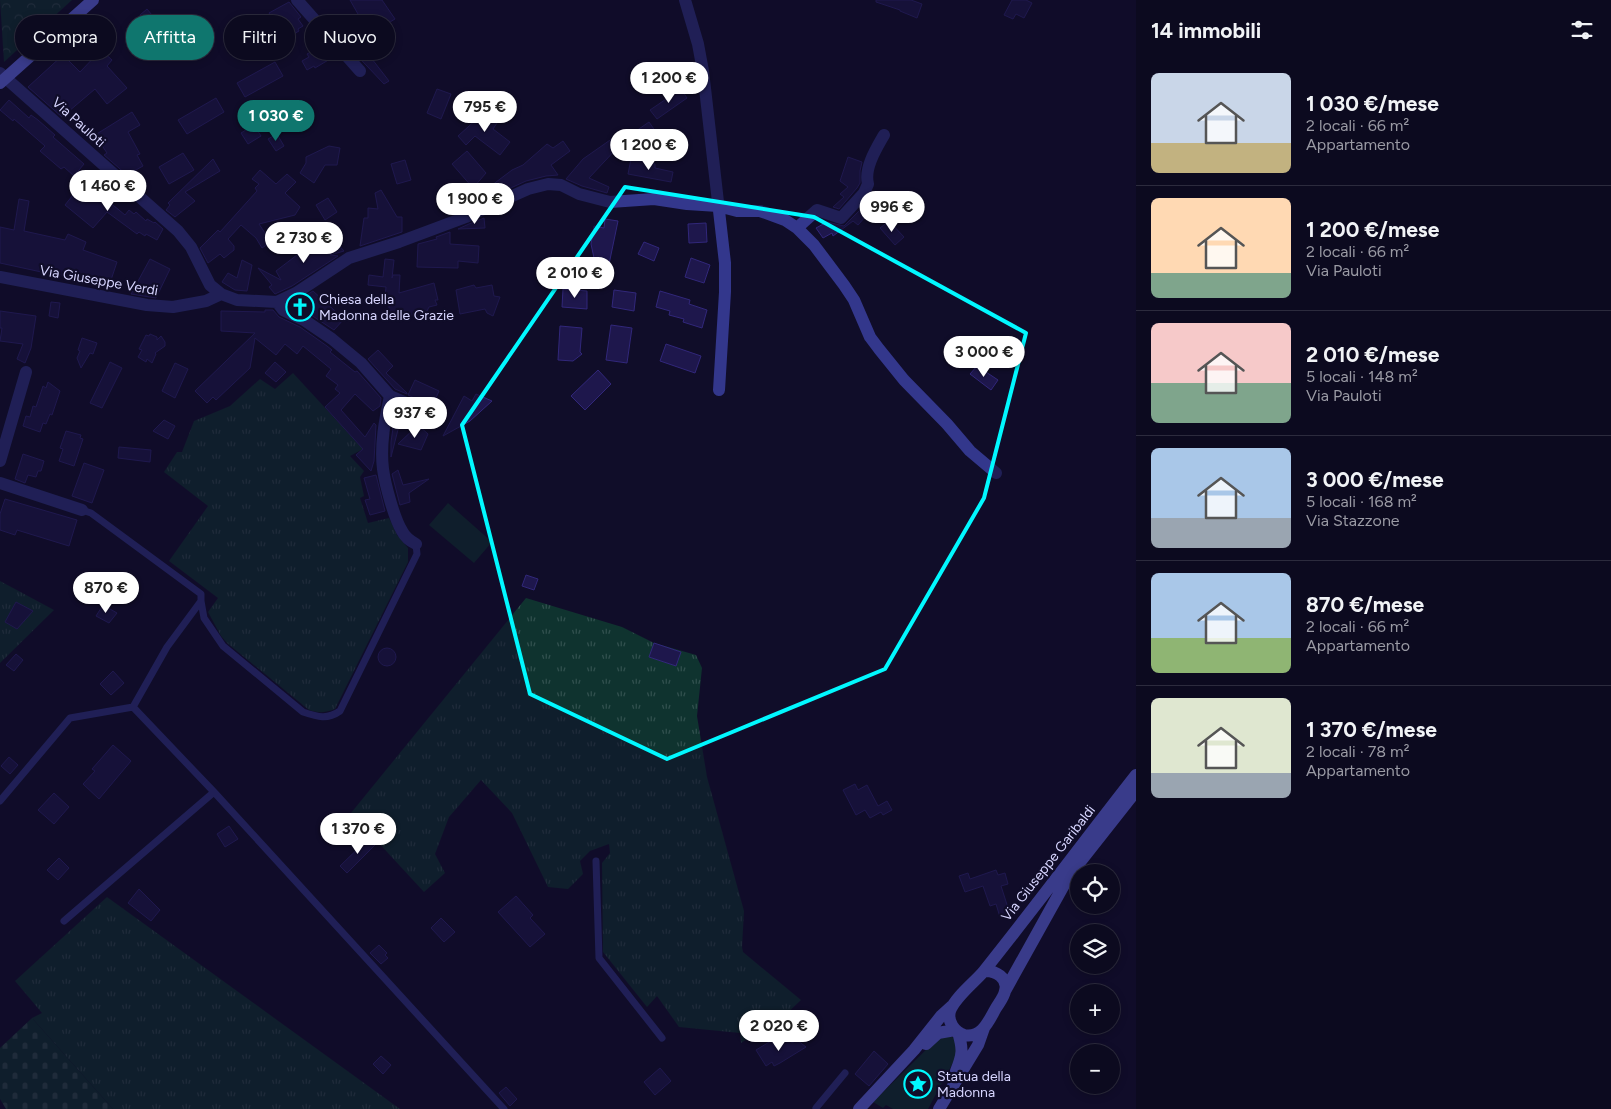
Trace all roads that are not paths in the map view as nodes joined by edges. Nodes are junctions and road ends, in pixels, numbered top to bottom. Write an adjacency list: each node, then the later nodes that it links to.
1 (93, 0): 5 (main road)
2 (297, 0): 4 (street)
3 (685, 0): 7 (street)
4 (360, 71)
5 (2, 78): 10 (street, Via Pauloti)
6 (884, 135): 8 (street)
7 (718, 206): 8 (street); 11 (street); 13 (street)
8 (797, 228): 17 (street)
9 (0, 277): 10 (street, Via Giuseppe Verdi)
10 (221, 294): 11 (street)
11 (277, 302): 14 (street)
12 (26, 372): 16 (street)
13 (720, 390)
14 (390, 396): 15 (street); 20 (street)
15 (425, 410)
16 (0, 461)
17 (996, 474)
18 (0, 483): 19 (street)
19 (82, 510): 21 (lane)
20 (416, 544): 21 (lane)
21 (201, 601): 22 (lane)
22 (133, 707): 25 (lane); 26 (lane)
23 (1136, 774): 29 (main road, Via Giuseppe Garibaldi)
24 (1136, 791): 30 (main road, Via Giuseppe Garibaldi)
25 (214, 792): 28 (lane); 39 (lane)
26 (0, 801)
27 (596, 862): 34 (lane)
28 (64, 920)
29 (984, 971): 30 (main road); 31 (main road, Via Giuseppe Garibaldi)
30 (1005, 991): 32 (main road, Via Giuseppe Garibaldi)
31 (954, 1004): 33 (main road); 35 (main road, Via Giuseppe Garibaldi)
32 (984, 1028): 33 (main road); 37 (main road, Via Giuseppe Garibaldi)
33 (957, 1031): 35 (main road); 37 (main road)
34 (662, 1038)
35 (901, 1064): 40 (main road)
36 (845, 1073): 38 (lane)
37 (941, 1105)
38 (816, 1108)
39 (504, 1109)
40 (859, 1109)

